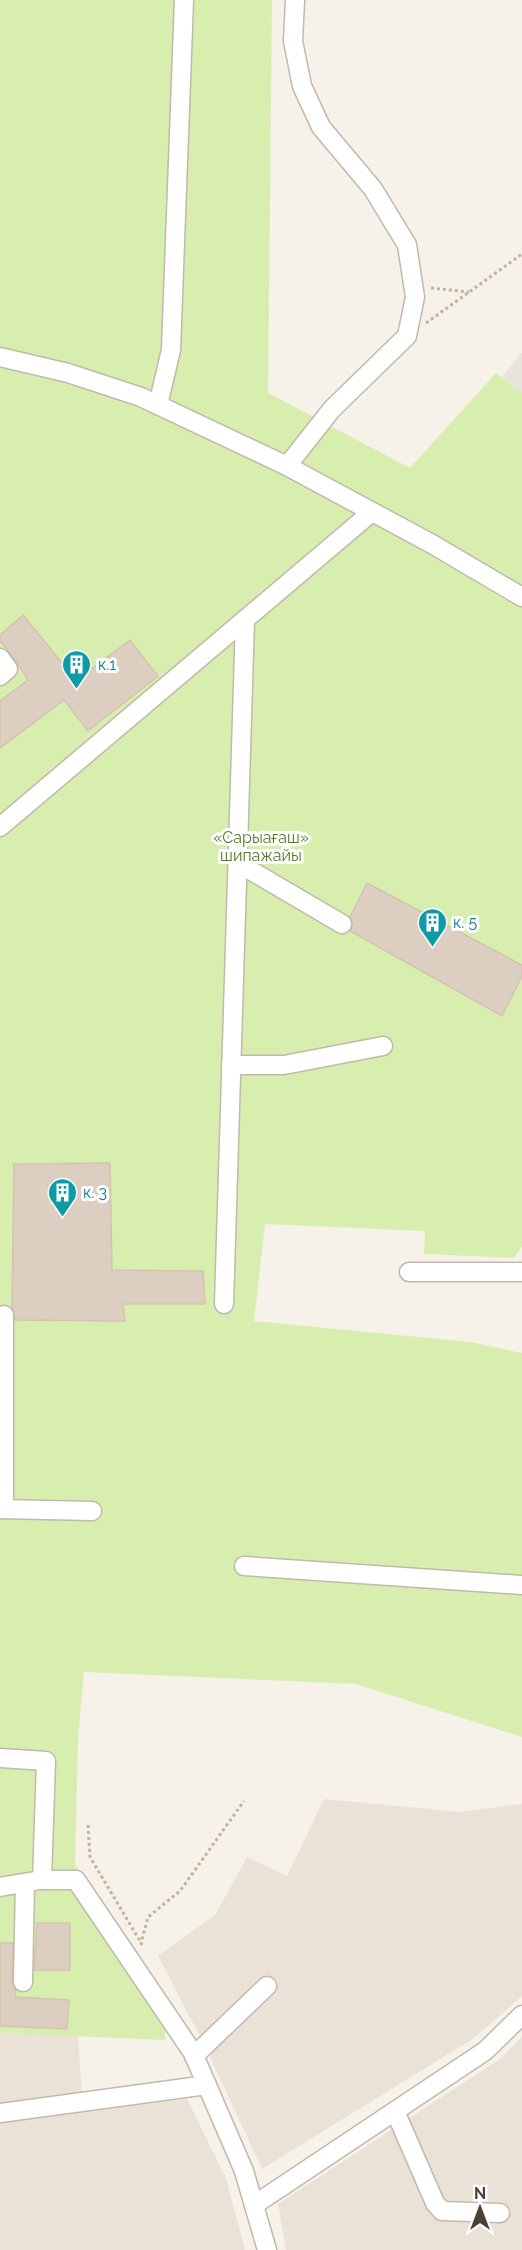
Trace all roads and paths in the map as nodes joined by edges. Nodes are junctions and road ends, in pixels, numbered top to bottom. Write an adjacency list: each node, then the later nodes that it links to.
1 (184, 0): 8 (street)
2 (295, 0): 4 (street)
3 (522, 254): 5 (path)
4 (412, 282): 5 (path); 6 (street)
5 (469, 292): 6 (path)
6 (407, 336): 9 (street)
7 (0, 357): 8 (street)
8 (158, 405): 9 (street)
9 (287, 466): 10 (street)
10 (372, 512): 11 (street); 12 (street)
11 (522, 597)
12 (245, 620): 15 (street); 16 (street)
13 (0, 658): 14 (street)
14 (0, 676)
15 (0, 827)
16 (238, 863): 17 (street); 19 (street)
17 (342, 924)
18 (383, 1046): 19 (street)
19 (231, 1065): 22 (street)
20 (409, 1272): 21 (street)
21 (522, 1272)
22 (224, 1304)
23 (4, 1315): 24 (street)
24 (2, 1509): 25 (street)
25 (92, 1511)
26 (244, 1566): 27 (street)
27 (522, 1585)
28 (0, 1758): 31 (street)
29 (244, 1801): 33 (path)
30 (88, 1825): 33 (path)
31 (34, 1881): 32 (street); 35 (street); 38 (street)
32 (0, 1887)
33 (141, 1943): 34 (path)
34 (145, 1953)
35 (23, 1982)
36 (267, 1986): 38 (street)
37 (522, 2015): 40 (street)
38 (193, 2054): 39 (street)
39 (207, 2085): 41 (street); 42 (street)
40 (395, 2111): 42 (street); 43 (street)
41 (0, 2113)
42 (254, 2205): 44 (street)
43 (500, 2213)
44 (267, 2250)

